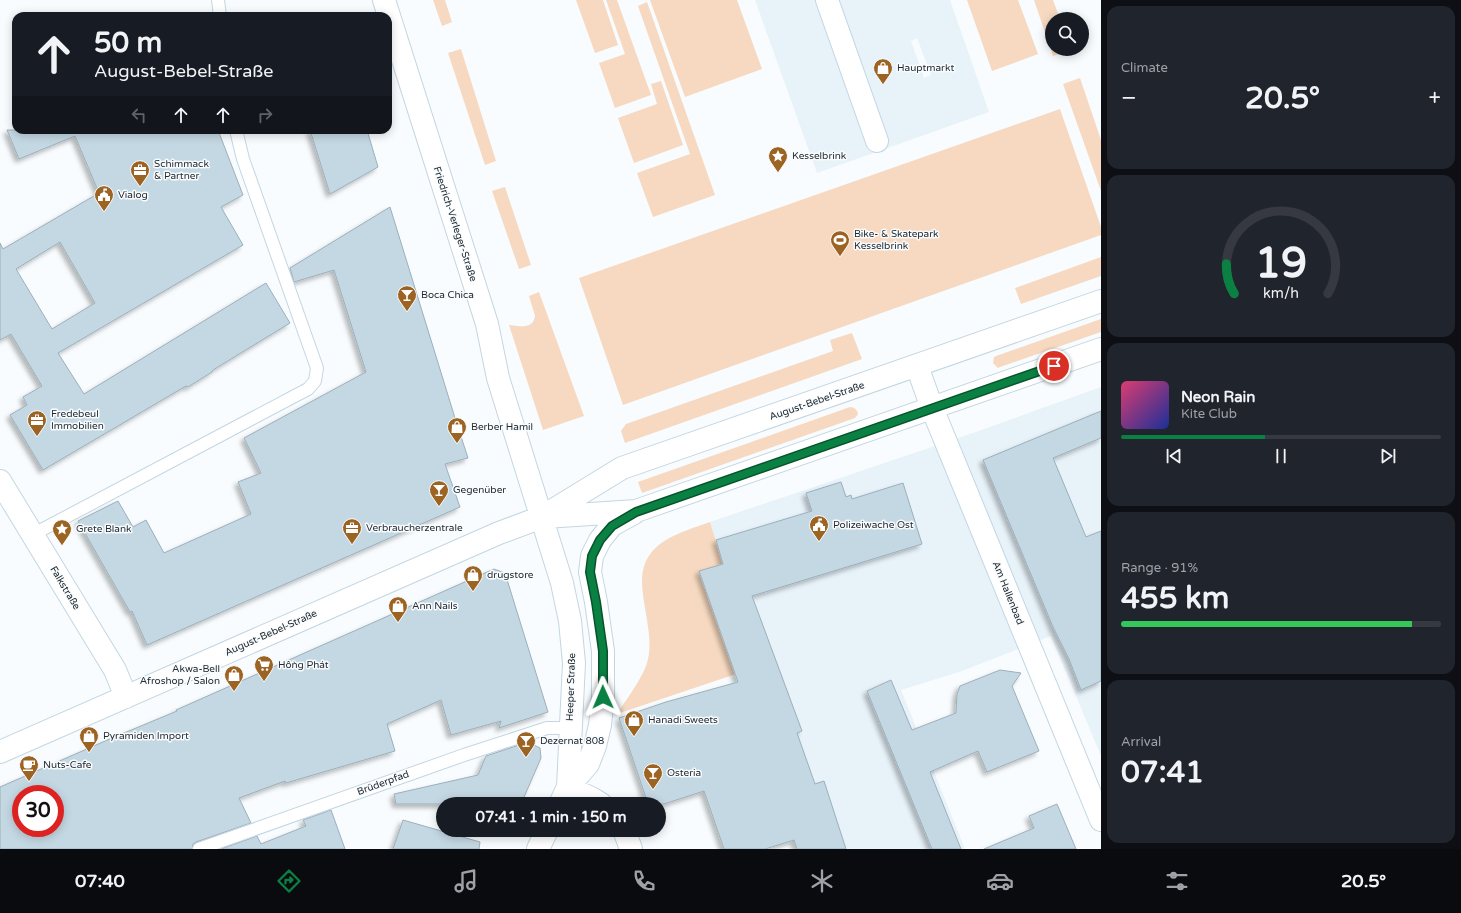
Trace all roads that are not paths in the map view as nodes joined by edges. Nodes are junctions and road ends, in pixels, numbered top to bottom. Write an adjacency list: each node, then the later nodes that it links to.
1 (218, 0): 4 (lane)
2 (384, 0): 5 (street, Friedrich-Verleger-Straße)
3 (827, 0): 8 (street)
4 (220, 12)
5 (388, 12)
6 (392, 25): 15 (street, Friedrich-Verleger-Straße)
7 (237, 134): 16 (lane)
8 (877, 141)
9 (1101, 301): 11 (street, August-Bebel-Straße)
10 (1101, 349): 12 (street, August-Bebel-Straße)
11 (917, 366): 12 (street, Am Hallenbad); 15 (street, August-Bebel-Straße)
12 (932, 408): 14 (street, August-Bebel-Straße); 21 (street, Am Hallenbad)
13 (0, 482): 16 (street, Falkstraße)
14 (636, 512): 15 (street, August-Bebel-Straße); 20 (street)
15 (542, 518): 17 (street, August-Bebel-Straße); 18 (street, Heeper Straße)
16 (32, 535): 17 (street, Falkstraße)
17 (126, 697): 19 (street, August-Bebel-Straße)
18 (570, 728): 20 (street, Heeper Straße); 24 (lane, Brüderpfad)
19 (0, 752)
20 (564, 796)
21 (1101, 820)
22 (544, 837): 25 (street)
23 (627, 837): 26 (street)
24 (199, 849)
25 (538, 849)
26 (631, 849)

